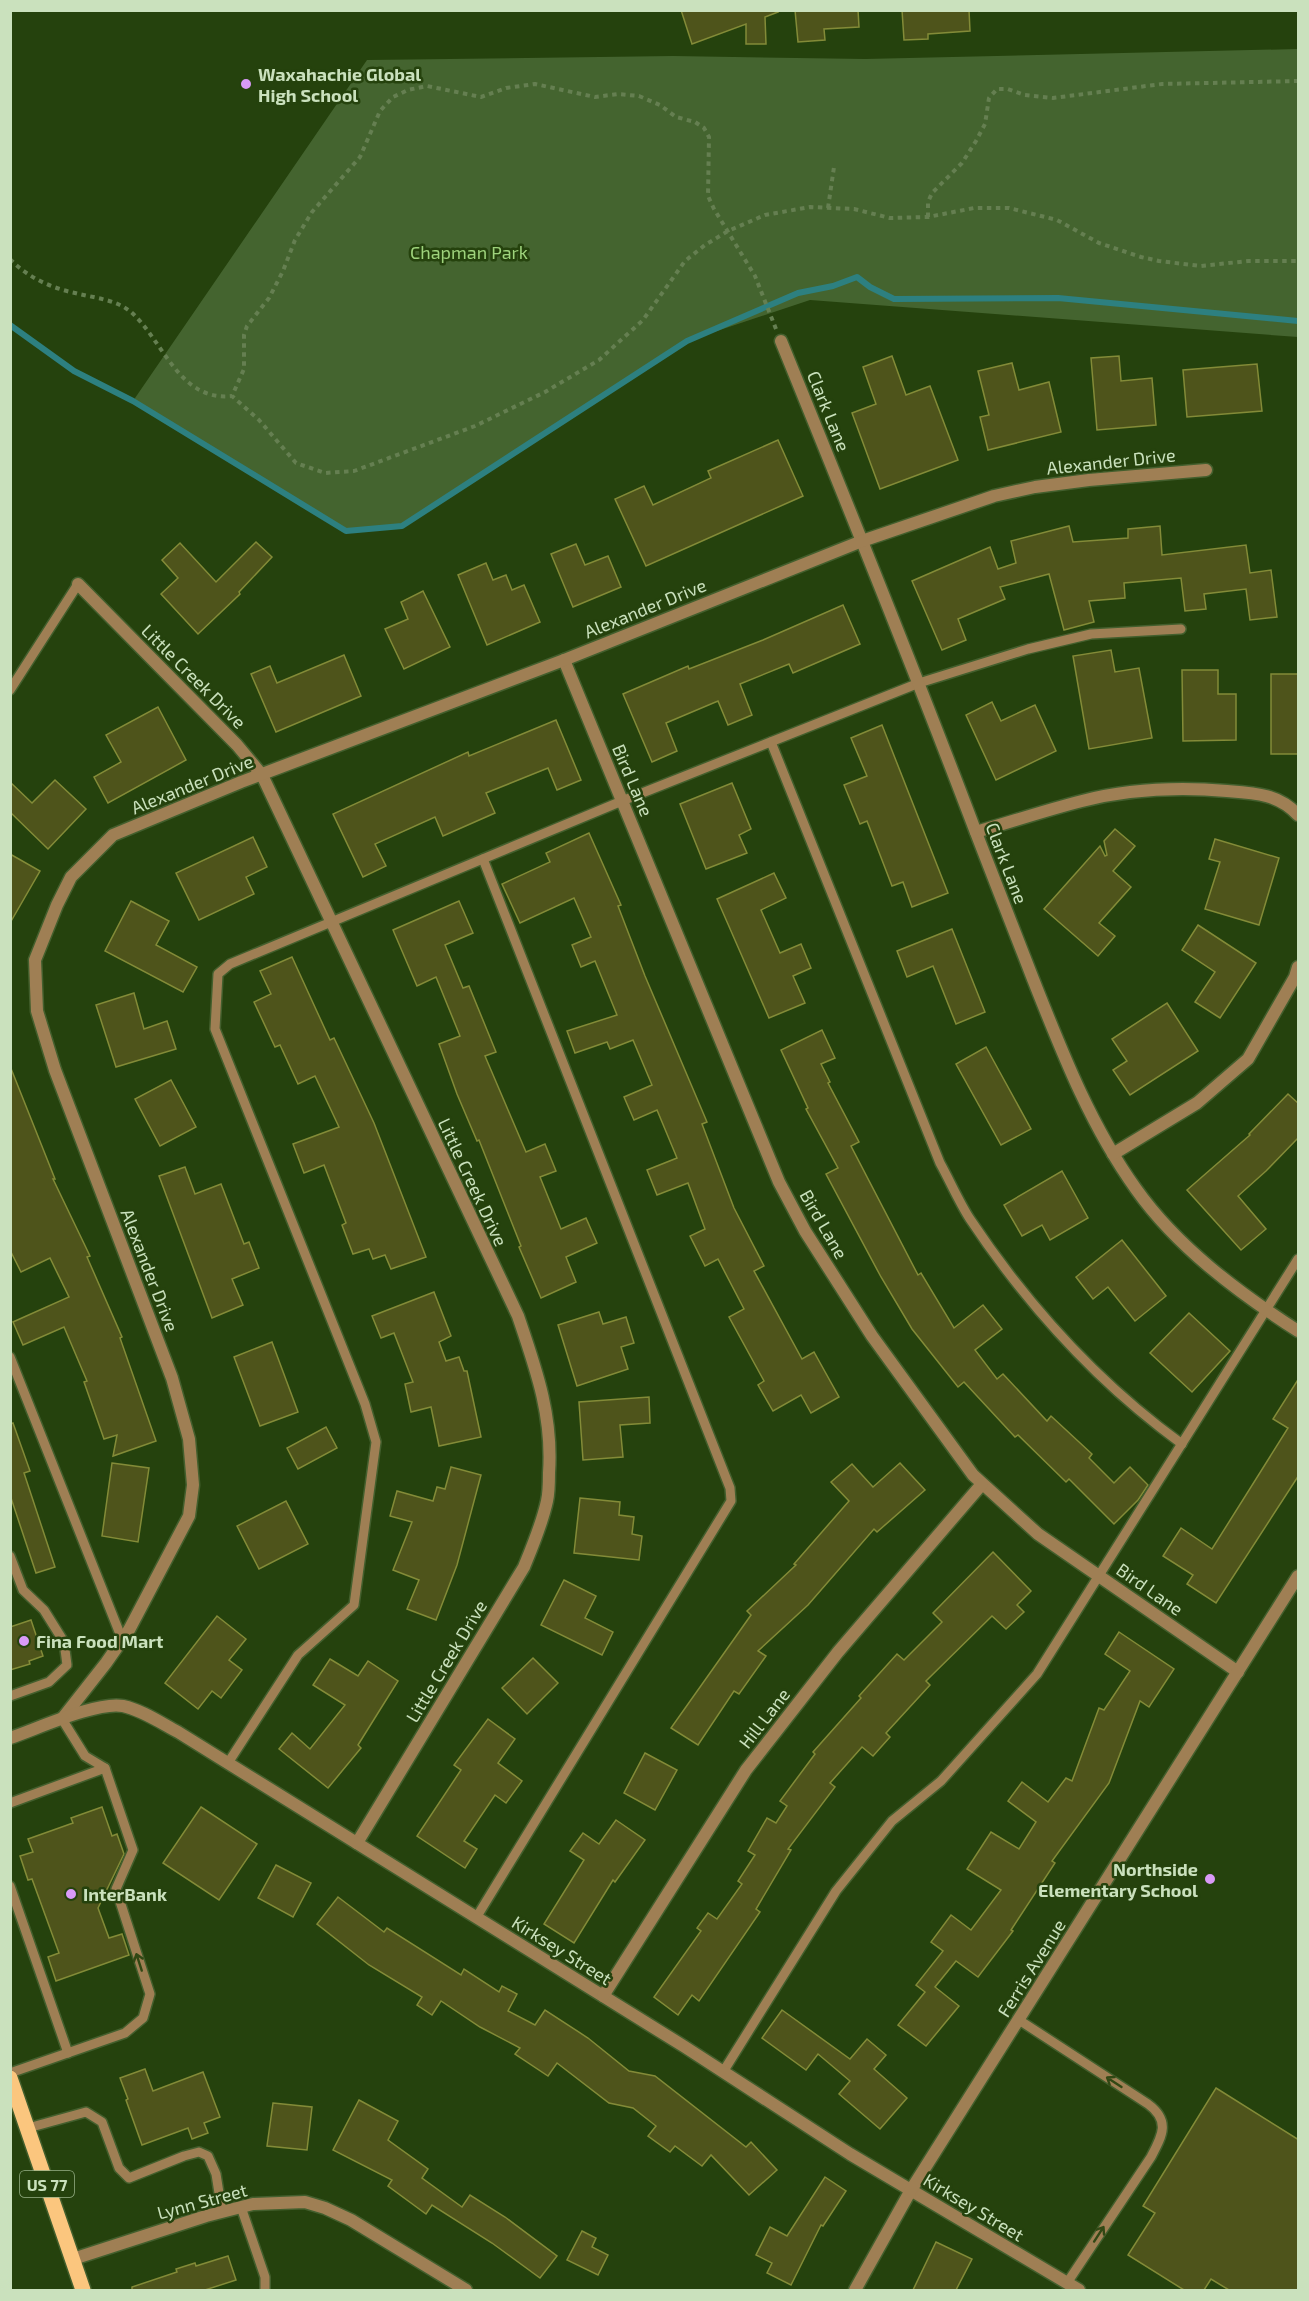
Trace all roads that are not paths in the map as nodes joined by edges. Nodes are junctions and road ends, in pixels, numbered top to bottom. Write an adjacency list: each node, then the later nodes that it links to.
1 (779, 335): 3 (street, Clark Lane)
2 (1206, 470): 3 (street, Alexander Drive)
3 (862, 541): 6 (street, Alexander Drive); 7 (street, Clark Lane)
4 (78, 584): 8 (lane); 10 (street, Little Creek Drive)
5 (1181, 629): 7 (lane)
6 (564, 660): 10 (street, Alexander Drive); 11 (street, Bird Lane)
7 (919, 683): 9 (lane); 13 (street, Clark Lane)
8 (10, 690)
9 (771, 742): 11 (lane); 22 (lane)
10 (262, 775): 15 (street, Little Creek Drive); 27 (street, Alexander Drive)
11 (622, 801): 14 (lane); 23 (street, Bird Lane)
12 (1299, 815): 13 (street)
13 (976, 832): 17 (street, Clark Lane)
14 (483, 859): 15 (lane); 37 (lane)
15 (331, 922): 32 (lane); 35 (street, Little Creek Drive)
16 (1299, 967): 17 (street)
17 (1113, 1154): 19 (street, Clark Lane)
18 (1299, 1259): 19 (lane)
19 (1267, 1311): 20 (street, Clark Lane); 22 (lane)
20 (1299, 1331)
21 (10, 1357): 27 (lane)
22 (1182, 1444): 25 (lane)
23 (982, 1484): 25 (street, Bird Lane); 38 (street, Hill Lane)
24 (10, 1556): 29 (lane)
25 (1099, 1575): 28 (street, Bird Lane); 41 (lane)
26 (1299, 1576): 28 (street, Ferris Avenue)
27 (122, 1639): 30 (street, Alexander Drive)
28 (1238, 1672): 39 (street, Ferris Avenue)
29 (10, 1696)
30 (62, 1719): 31 (street, Kirksey Street); 32 (street, Kirksey Street); 33 (lane)
31 (10, 1738)
32 (228, 1763): 35 (street, Kirksey Street)
33 (105, 1768): 34 (lane); 40 (lane, one-way to 33)
34 (10, 1803)
35 (357, 1843): 37 (street, Kirksey Street)
36 (10, 1886): 40 (lane)
37 (476, 1918): 38 (street, Kirksey Street)
38 (603, 1996): 41 (street, Kirksey Street)
39 (1019, 2020): 44 (street, Ferris Avenue); 48 (lane, one-way to 39)
40 (68, 2053): 42 (lane)
41 (723, 2072): 44 (street, Kirksey Street)
42 (11, 2081): 43 (main road, US 77)
43 (28, 2128): 46 (lane); 47 (main road, US 77)
44 (911, 2190): 48 (street, Kirksey Street); 52 (street, Ferris Avenue)
45 (241, 2207): 46 (street, Lynn Street); 50 (lane); 51 (street, Lynn Street)
46 (222, 2212): 47 (street, Lynn Street)
47 (73, 2259): 49 (main road, US 77)
48 (1067, 2283): 53 (street, Kirksey Street)
49 (83, 2290)
50 (265, 2290)
51 (466, 2290)
52 (855, 2290)
53 (1079, 2290)

